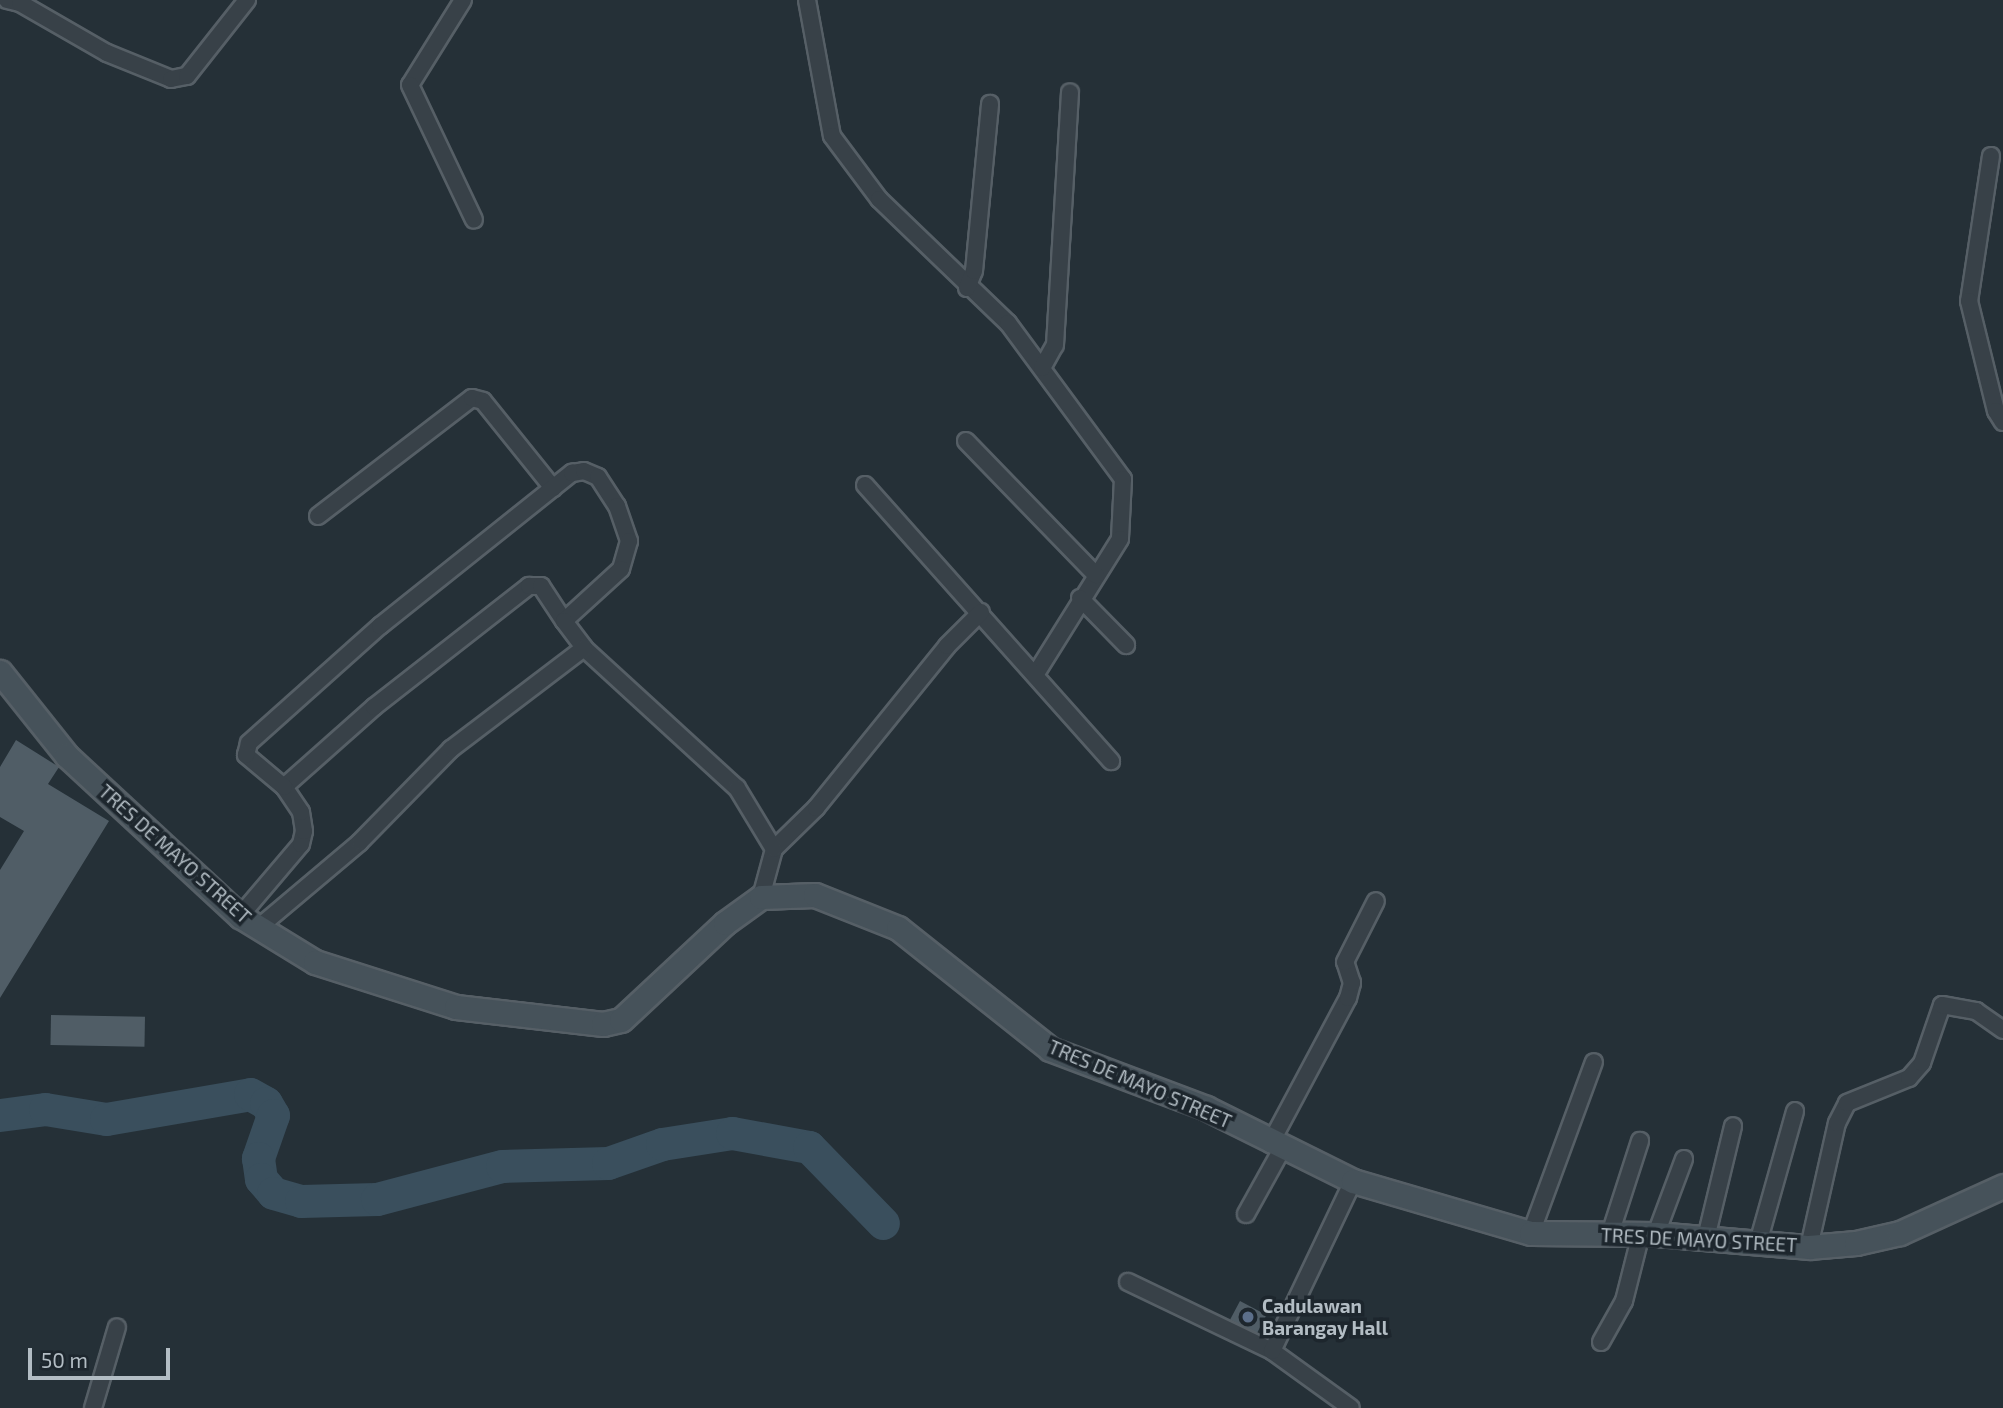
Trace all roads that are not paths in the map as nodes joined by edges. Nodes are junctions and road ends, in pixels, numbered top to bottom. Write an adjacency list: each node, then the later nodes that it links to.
1 (7, 0): 2 (street)
2 (247, 0)
3 (463, 0): 8 (street)
4 (807, 0): 9 (street)
5 (1070, 92): 10 (street)
6 (990, 104): 9 (street)
7 (1991, 156): 11 (street)
8 (474, 220)
9 (967, 288): 10 (street)
10 (1042, 368): 16 (street)
11 (2003, 422)
12 (966, 441): 16 (street)
13 (865, 485): 18 (street)
14 (553, 488): 15 (street); 19 (street); 25 (street)
15 (318, 516)
16 (1096, 575): 17 (street)
17 (1080, 598): 20 (street); 23 (street)
18 (981, 611): 23 (street); 26 (street)
19 (564, 621): 21 (street); 25 (street)
20 (1126, 645)
21 (584, 648): 26 (street); 29 (street)
22 (0, 672): 29 (street, TRES DE MAYO STREET)
23 (1035, 675): 24 (street)
24 (1111, 761)
25 (284, 787): 29 (street)
26 (774, 849): 27 (street)
27 (761, 897): 29 (street, TRES DE MAYO STREET); 35 (street, TRES DE MAYO STREET)
28 (1376, 901): 35 (street)
29 (249, 922)
30 (2003, 1030): 45 (street)
31 (1594, 1062): 40 (street)
32 (1795, 1111): 44 (street)
33 (1733, 1126): 43 (street)
34 (1640, 1141): 41 (street)
35 (1276, 1146): 37 (street, TRES DE MAYO STREET); 39 (street)
36 (1684, 1159): 42 (street)
37 (1353, 1181): 40 (street, TRES DE MAYO STREET); 49 (street)
38 (2003, 1186): 45 (street, TRES DE MAYO STREET)
39 (1247, 1214)
40 (1531, 1233): 41 (street, TRES DE MAYO STREET)
41 (1610, 1234): 42 (street, TRES DE MAYO STREET)
42 (1649, 1234): 43 (street, TRES DE MAYO STREET); 48 (street)
43 (1706, 1238): 44 (street, TRES DE MAYO STREET)
44 (1758, 1243): 45 (street, TRES DE MAYO STREET)
45 (1809, 1247)
46 (1128, 1282): 49 (street)
47 (117, 1327): 50 (street)
48 (1601, 1342)
49 (1272, 1351): 51 (street)
50 (93, 1408)
51 (1351, 1408)

